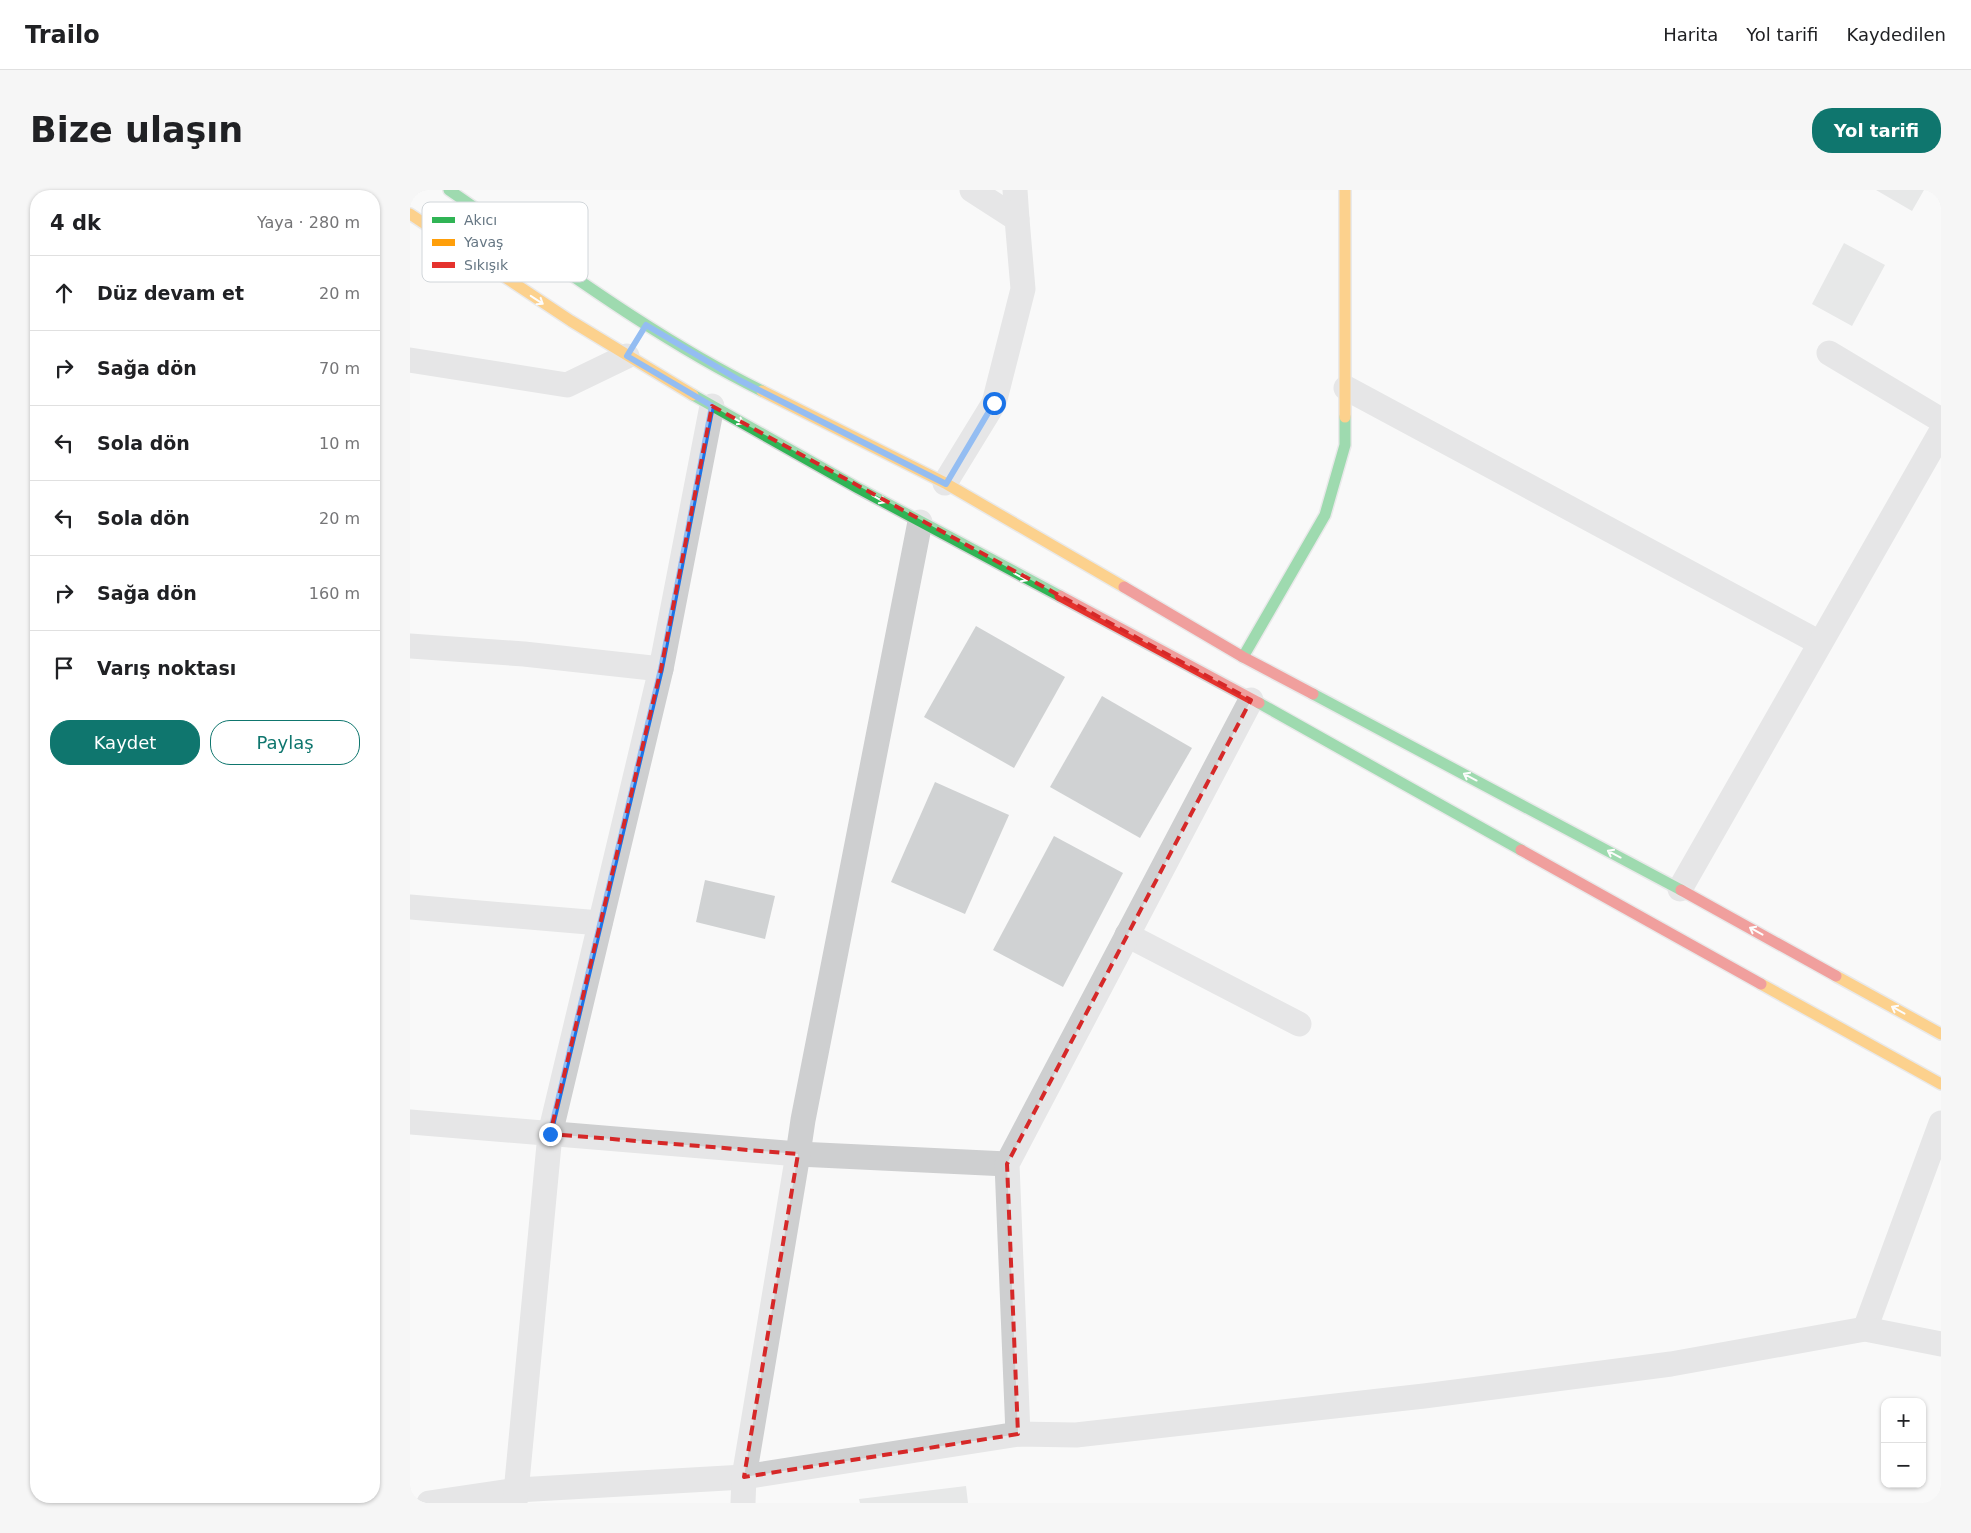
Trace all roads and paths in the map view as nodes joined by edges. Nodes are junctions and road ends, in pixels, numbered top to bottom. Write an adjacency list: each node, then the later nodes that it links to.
1 (449, 190): 5 (main road)
2 (972, 190): 7 (street)
3 (1015, 190): 7 (street)
4 (1345, 190): 14 (main road)
5 (466, 202)
6 (410, 214): 8 (main road, one-way to 8)
7 (1017, 220): 18 (street)
8 (422, 222)
9 (510, 282): 11 (main road, one-way to 11)
10 (578, 282): 18 (main road)
11 (630, 353): 13 (street); 15 (main road)
12 (1829, 353): 16 (street)
13 (410, 360)
14 (1346, 388): 20 (street); 22 (main road)
15 (712, 406): 19 (main road, one-way to 19); 23 (street)
16 (1941, 420)
17 (1941, 432): 20 (street)
18 (946, 484): 22 (main road)
19 (920, 522): 24 (main road, one-way to 24); 35 (street)
20 (1820, 643): 25 (street)
21 (410, 646): 23 (street)
22 (1243, 657): 25 (main road, one-way to 22)
23 (661, 669): 27 (street)
24 (1252, 700): 28 (street); 31 (main road)
25 (1680, 889): 30 (main road, one-way to 25)
26 (410, 907): 27 (street)
27 (600, 924): 34 (street)
28 (1127, 935): 29 (street); 36 (street)
29 (1299, 1024)
30 (1941, 1034)
31 (1941, 1084)
32 (410, 1122): 34 (street)
33 (1941, 1123): 37 (street)
34 (550, 1134): 35 (street); 41 (street)
35 (798, 1154): 36 (street); 40 (street)
36 (1007, 1164): 39 (street)
37 (1865, 1329): 38 (street); 39 (street)
38 (1941, 1344)
39 (1018, 1434): 40 (street)
40 (744, 1477): 41 (street); 43 (street)
41 (516, 1496): 42 (street)
42 (429, 1503)
43 (743, 1503)

